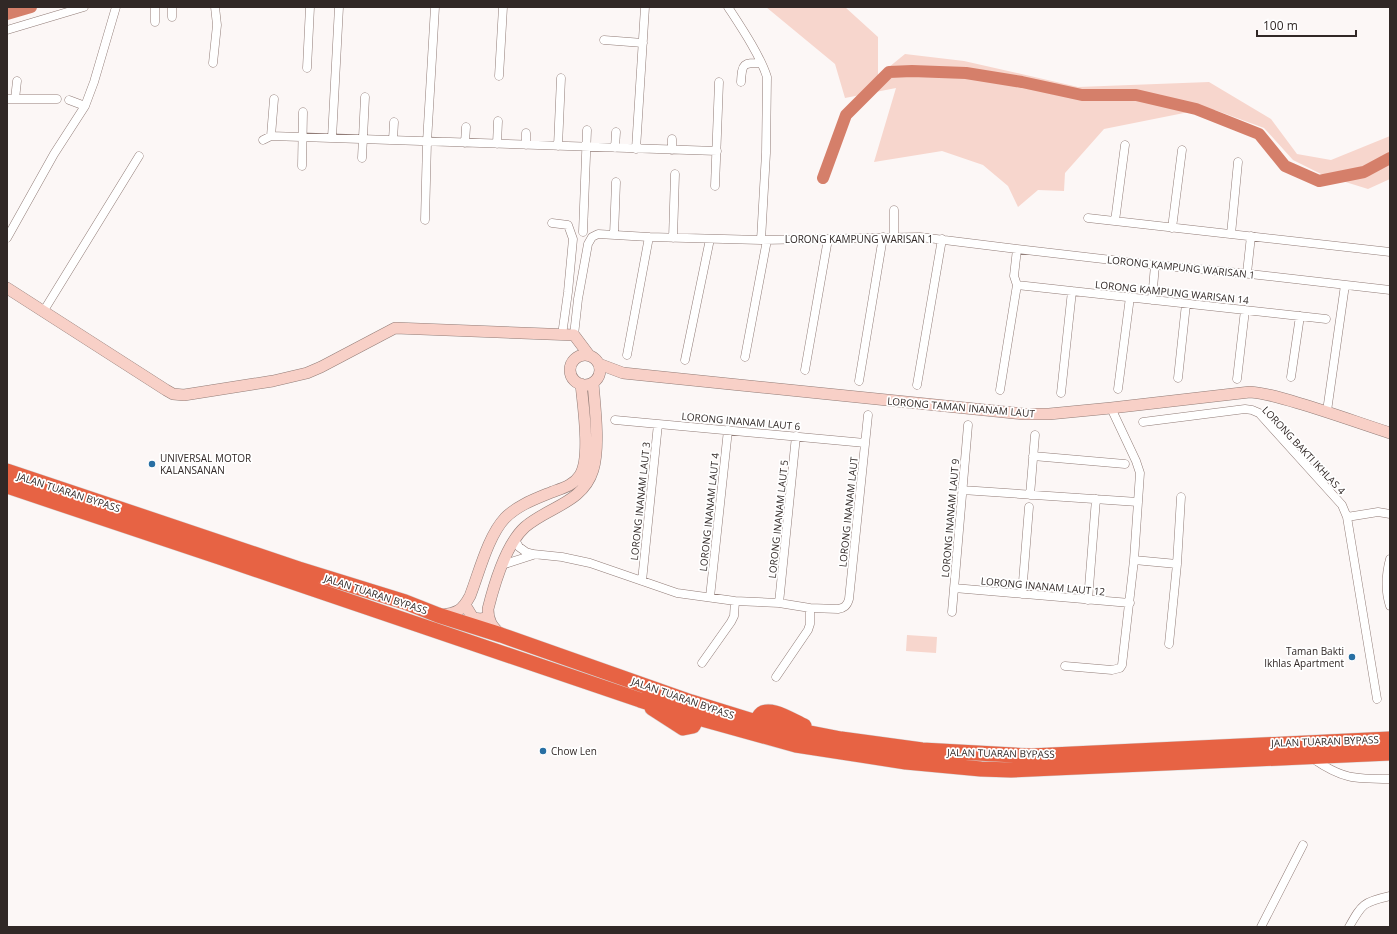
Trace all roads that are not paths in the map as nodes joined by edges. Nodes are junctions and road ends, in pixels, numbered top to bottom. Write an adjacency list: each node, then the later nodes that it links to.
1 (84, 7): 14 (street)
2 (116, 7): 30 (street)
3 (155, 7): 13 (street)
4 (172, 7): 12 (street)
5 (215, 7): 18 (street)
6 (310, 7): 19 (street)
7 (339, 7): 40 (street)
8 (435, 7): 45 (street)
9 (503, 7): 20 (street)
10 (645, 7): 16 (street)
11 (728, 7): 17 (street)
12 (172, 17)
13 (155, 22)
14 (7, 30)
15 (604, 40): 16 (street)
16 (643, 43): 53 (street)
17 (761, 63): 24 (street); 82 (street)
18 (213, 64)
19 (307, 68)
20 (499, 76)
21 (561, 78): 50 (street)
22 (17, 81): 26 (street)
23 (719, 82): 56 (street)
24 (741, 82)
25 (365, 97): 43 (street)
26 (11, 99): 27 (street)
27 (57, 99)
28 (274, 99): 38 (street)
29 (69, 100): 30 (street)
30 (85, 106): 77 (street)
31 (303, 112): 39 (street)
32 (498, 120): 47 (street)
33 (394, 122): 44 (street)
34 (466, 127): 46 (street)
35 (587, 130): 51 (street)
36 (616, 132): 52 (street)
37 (526, 134): 48 (street)
38 (271, 136): 39 (street); 42 (street)
39 (302, 138): 40 (street); 60 (street)
40 (332, 138): 43 (street)
41 (672, 139): 54 (street)
42 (263, 140)
43 (363, 140): 44 (street); 58 (street)
44 (393, 140): 45 (street)
45 (427, 142): 46 (street); 66 (street)
46 (465, 143): 47 (street)
47 (497, 144): 48 (street)
48 (526, 145): 50 (street)
49 (1125, 145): 67 (street)
50 (558, 146): 51 (street)
51 (587, 147): 52 (street); 70 (street)
52 (615, 148): 53 (street)
53 (636, 149): 54 (street)
54 (672, 150): 56 (street)
55 (1182, 150): 69 (street)
56 (717, 151): 63 (street)
57 (139, 156): 96 (street)
58 (362, 158)
59 (1238, 162): 71 (street)
60 (302, 166)
61 (676, 174): 78 (street)
62 (616, 182): 72 (street)
63 (715, 186)
64 (894, 210): 76 (street)
65 (1088, 218): 67 (street)
66 (425, 220)
67 (1115, 221): 69 (street)
68 (552, 223): 99 (street)
69 (1172, 228): 71 (street)
70 (583, 232)
71 (1231, 234): 73 (street)
72 (614, 236): 74 (street, LORONG KAMPUNG WARISAN 1); 100 (street, LORONG KAMPUNG WARISAN 1)
73 (1251, 236): 84 (street); 86 (street)
74 (649, 237): 78 (street, LORONG KAMPUNG WARISAN 1); 101 (street)
75 (883, 237): 76 (street, LORONG KAMPUNG WARISAN 1); 80 (street, LORONG KAMPUNG WARISAN 1); 112 (street)
76 (894, 237): 81 (street, LORONG KAMPUNG WARISAN 1)
77 (7, 238)
78 (673, 238): 79 (street, LORONG KAMPUNG WARISAN 1)
79 (710, 239): 82 (street, LORONG KAMPUNG WARISAN 1); 104 (street)
80 (828, 239): 82 (street, LORONG KAMPUNG WARISAN 1); 106 (street)
81 (942, 239): 83 (street, LORONG KAMPUNG WARISAN 1); 113 (street)
82 (764, 240): 103 (street)
83 (1017, 249): 85 (street, LORONG KAMPUNG WARISAN 1); 87 (street)
84 (1390, 252)
85 (1155, 265): 86 (street, LORONG KAMPUNG WARISAN 1); 93 (street)
86 (1246, 273): 88 (street, LORONG KAMPUNG WARISAN 1)
87 (1017, 285): 91 (street, LORONG KAMPUNG WARISAN 14); 114 (street)
88 (1345, 285): 90 (street, LORONG KAMPUNG WARISAN 1); 118 (street)
89 (7, 288): 96 (main road)
90 (1390, 290)
91 (1072, 291): 92 (street, LORONG KAMPUNG WARISAN 14); 116 (street)
92 (1130, 297): 93 (street, LORONG KAMPUNG WARISAN 14); 115 (street)
93 (1152, 300): 94 (street, LORONG KAMPUNG WARISAN 14)
94 (1186, 304): 95 (street, LORONG KAMPUNG WARISAN 14); 109 (street)
95 (1245, 310): 97 (street, LORONG KAMPUNG WARISAN 14); 110 (street)
96 (43, 312): 99 (main road)
97 (1300, 316): 98 (street, LORONG KAMPUNG WARISAN 14); 108 (street)
98 (1326, 319)
99 (562, 335): 100 (main road)
100 (574, 335): 102 (main road, LORONG KAMPUNG WARISAN 1)
101 (627, 355)
102 (583, 356): 105 (main road); 111 (main road)
103 (745, 357)
104 (685, 360)
105 (599, 364): 107 (main road, LORONG TAMAN INANAM LAUT); 111 (main road)
106 (805, 370)
107 (623, 373): 111 (main road); 117 (main road, LORONG TAMAN INANAM LAUT)
108 (1291, 377)
109 (1178, 378)
110 (1237, 379)
111 (591, 381): 141 (main road); 155 (main road)
112 (859, 381)
113 (917, 385)
114 (1000, 390)
115 (1118, 390)
116 (1061, 393)
117 (1111, 408): 118 (main road, LORONG TAMAN INANAM LAUT); 137 (street)
118 (1327, 411): 125 (main road, LORONG TAMAN INANAM LAUT)
119 (868, 415): 128 (street, LORONG INANAM LAUT)
120 (615, 420): 122 (street, LORONG INANAM LAUT 6)
121 (1142, 422): 140 (street, LORONG BAKTI IKHLAS 4)
122 (658, 424): 124 (street, LORONG INANAM LAUT 6); 147 (street, LORONG INANAM LAUT 3)
123 (968, 425): 133 (street, LORONG INANAM LAUT 9)
124 (728, 430): 126 (street, LORONG INANAM LAUT 6); 150 (street, LORONG INANAM LAUT 4)
125 (1390, 433)
126 (796, 436): 128 (street, LORONG INANAM LAUT 6); 153 (street, LORONG INANAM LAUT 5)
127 (1034, 436): 129 (street)
128 (865, 443): 157 (street, LORONG INANAM LAUT)
129 (1033, 456): 130 (street); 134 (street)
130 (1125, 464)
131 (7, 471): 159 (highway, JALAN TUARAN BYPASS)
132 (7, 486): 168 (highway, JALAN TUARAN BYPASS)
133 (962, 490): 134 (street); 148 (street, LORONG INANAM LAUT 9)
134 (1030, 495): 136 (street)
135 (1182, 497): 145 (street)
136 (1096, 499): 137 (street); 151 (street)
137 (1138, 502): 144 (street)
138 (1029, 507): 149 (street)
139 (1390, 514): 140 (street)
140 (1347, 517): 166 (street)
141 (515, 540): 142 (street); 146 (main road)
142 (533, 554): 146 (street); 147 (street)
143 (1390, 559): 156 (street)
144 (1134, 560): 145 (street); 154 (street)
145 (1177, 564): 162 (street)
146 (502, 565): 160 (main road)
147 (642, 580): 150 (street)
148 (954, 588): 149 (street, LORONG INANAM LAUT 12); 158 (street, LORONG INANAM LAUT 9)
149 (1022, 594): 151 (street, LORONG INANAM LAUT 12)
150 (710, 597): 152 (street)
151 (1088, 600): 154 (street, LORONG INANAM LAUT 12)
152 (735, 601): 153 (street); 163 (street)
153 (779, 603): 157 (street)
154 (1130, 604): 164 (street)
155 (465, 605): 159 (main road); 160 (main road)
156 (1390, 606)
157 (810, 608): 165 (street)
158 (952, 612)
159 (438, 615): 161 (highway, JALAN TUARAN BYPASS)
160 (488, 617): 161 (main road)
161 (501, 635): 167 (highway, JALAN TUARAN BYPASS)
162 (1169, 644)
163 (702, 663)
164 (1065, 666)
165 (776, 677)
166 (1376, 699)
167 (691, 702): 168 (highway); 169 (highway, JALAN TUARAN BYPASS)
168 (695, 718): 171 (highway, JALAN TUARAN BYPASS)
169 (759, 723): 170 (highway, JALAN TUARAN BYPASS); 171 (highway, JALAN TUARAN BYPASS)
170 (1390, 739)
171 (796, 745): 173 (highway, JALAN TUARAN BYPASS)
172 (1390, 753): 173 (highway, JALAN TUARAN BYPASS)
173 (1310, 757): 174 (street)
174 (1390, 779)
175 (1303, 845): 177 (street)
176 (1390, 896): 178 (street)
177 (1261, 927)
178 (1349, 927)

